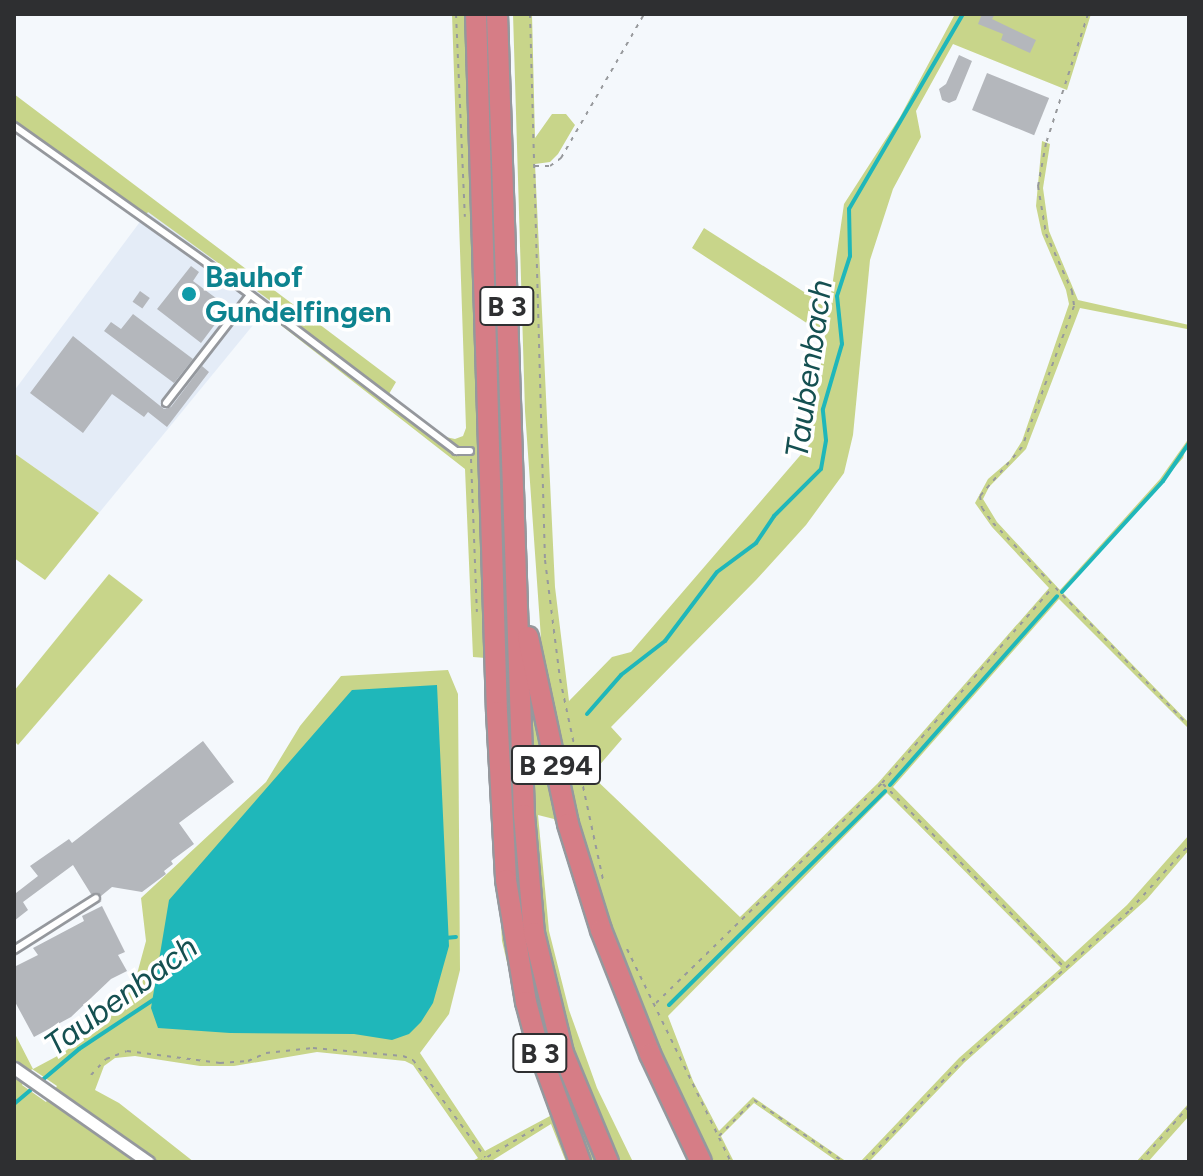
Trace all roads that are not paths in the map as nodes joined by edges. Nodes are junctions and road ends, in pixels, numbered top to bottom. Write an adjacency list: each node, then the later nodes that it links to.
1 (476, 14): 12 (highway, B 3)
2 (497, 14): 7 (highway, B 3)
3 (14, 126): 4 (lane)
4 (250, 295): 5 (lane); 6 (lane)
5 (166, 403)
6 (470, 451)
7 (519, 598): 13 (highway, B 3); 14 (highway, B 294)
8 (96, 898): 9 (lane)
9 (14, 950)
10 (14, 1068): 11 (street)
11 (148, 1162)
12 (580, 1162)
13 (608, 1162)
14 (701, 1162)

